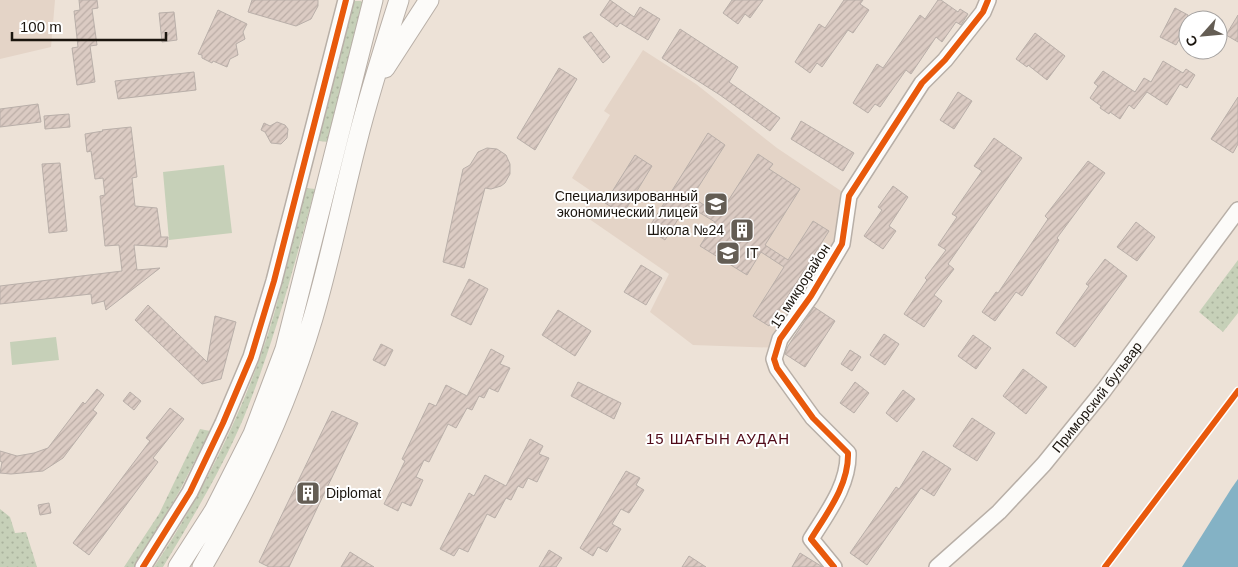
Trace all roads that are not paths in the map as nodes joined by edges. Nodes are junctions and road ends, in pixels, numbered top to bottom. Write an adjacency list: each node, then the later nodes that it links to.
1 (346, 0): 8 (street)
2 (374, 0): 9 (main road)
3 (399, 0): 6 (main road)
4 (429, 0): 6 (main road)
5 (988, 0): 11 (street, 15 микрорайон)
6 (371, 93): 10 (main road)
7 (1238, 210): 12 (street, Приморский бульвар)
8 (143, 567)
9 (178, 567)
10 (202, 567)
11 (834, 567)
12 (937, 567)

